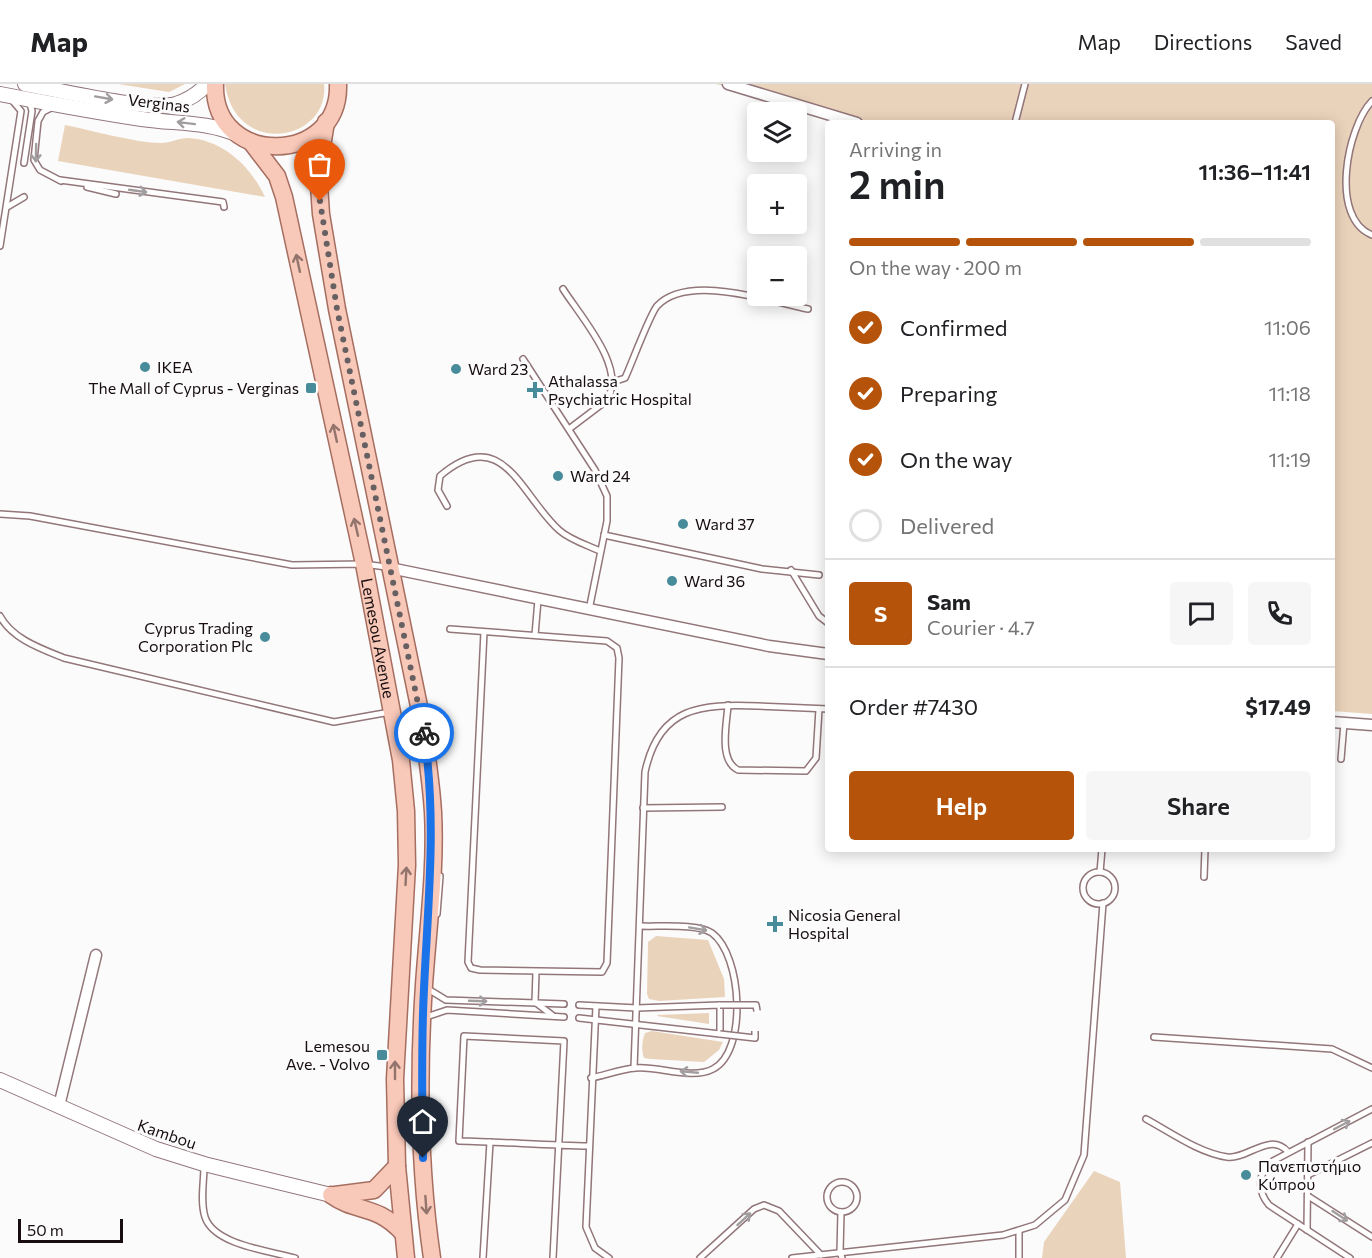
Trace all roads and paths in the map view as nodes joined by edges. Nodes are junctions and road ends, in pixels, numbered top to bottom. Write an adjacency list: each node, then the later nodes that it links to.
1 (25, 84): 2 (street, Verginas, one-way to 2)
2 (207, 84)
3 (215, 84): 14 (main road, Lemesou Avenue)
4 (728, 84): 11 (street)
5 (1025, 84): 12 (lane)
6 (340, 85): 13 (main road)
7 (1, 94): 8 (street, Verginas); 19 (lane)
8 (28, 99): 10 (street, Verginas); 15 (lane)
9 (1372, 101): 21 (lane)
10 (57, 104): 14 (street, Verginas, one-way to 10); 16 (lane, one-way to 16)
11 (847, 120)
12 (1016, 120)
13 (326, 122): 14 (main road); 33 (main road, Lemesou Avenue)
14 (247, 140): 32 (main road, Lemesou Avenue, one-way to 14)
15 (24, 164)
16 (60, 180): 17 (lane); 20 (lane, one-way to 20)
17 (116, 194)
18 (24, 197): 19 (lane)
19 (7, 204): 22 (lane)
20 (224, 207)
21 (1372, 235)
22 (0, 246)
23 (563, 289): 26 (lane)
24 (808, 309): 26 (lane)
25 (523, 359): 27 (lane)
26 (613, 382): 27 (lane)
27 (569, 429): 30 (lane)
28 (447, 506): 31 (lane)
29 (0, 514): 32 (lane)
30 (604, 535): 31 (lane); 34 (lane)
31 (600, 551): 37 (lane)
32 (364, 564): 33 (lane); 47 (main road, Lemesou Avenue)
33 (390, 568): 36 (street); 62 (main road, Lemesou Avenue)
34 (791, 570): 35 (lane); 39 (lane)
35 (819, 575)
36 (538, 600): 37 (street); 42 (lane)
37 (588, 610): 43 (street)
38 (0, 616): 47 (lane)
39 (825, 621)
40 (450, 629): 41 (lane)
41 (484, 632): 42 (lane); 61 (lane)
42 (535, 635): 61 (lane)
43 (825, 654)
44 (728, 705): 45 (lane); 45 (lane); 53 (lane)
45 (819, 709): 46 (lane)
46 (825, 709)
47 (393, 711): 93 (main road, Lemesou Avenue, one-way to 47)
48 (1335, 722): 49 (street)
49 (1344, 723): 50 (street); 51 (lane)
50 (1372, 725)
51 (1341, 759)
52 (722, 807): 53 (lane)
53 (643, 808): 59 (lane)
54 (1102, 852): 56 (lane)
55 (1204, 852): 57 (lane)
56 (1100, 872): 58 (lane); 58 (lane)
57 (1204, 877)
58 (1103, 903): 100 (lane)
59 (640, 926): 68 (lane); 79 (lane, one-way to 79)
60 (96, 955): 83 (street)
61 (536, 972): 63 (lane)
62 (424, 986): 63 (lane, one-way to 63); 73 (main road, Lemesou Avenue)
63 (534, 1002): 64 (lane); 70 (lane)
64 (564, 1004)
65 (579, 1005): 67 (lane)
66 (720, 1005): 68 (lane); 69 (lane, bridge); 77 (lane)
67 (596, 1006): 68 (lane); 74 (lane)
68 (637, 1008): 75 (lane)
69 (757, 1011)
70 (554, 1016): 71 (lane); 73 (lane)
71 (564, 1017)
72 (579, 1018): 74 (lane)
73 (423, 1019): 107 (main road, Lemesou Avenue, one-way to 107)
74 (596, 1019): 75 (lane); 81 (lane)
75 (637, 1022): 77 (lane); 79 (lane)
76 (755, 1031): 77 (lane, bridge)
77 (720, 1034)
78 (1154, 1037): 80 (lane)
79 (634, 1068): 81 (lane)
80 (1372, 1068)
81 (591, 1078): 90 (lane)
82 (0, 1080): 83 (street, Kambou)
83 (59, 1106): 92 (street, Kambou)
84 (1372, 1109): 87 (lane, one-way to 84)
85 (1146, 1119): 91 (lane)
86 (490, 1142): 89 (lane); 89 (lane); 108 (lane)
87 (1308, 1142): 91 (lane); 94 (lane)
88 (1372, 1143): 94 (lane)
89 (560, 1146): 90 (lane); 109 (lane)
90 (588, 1146): 110 (lane)
91 (1288, 1152): 98 (lane)
92 (204, 1164): 95 (street, Kambou); 105 (lane)
93 (397, 1166): 95 (main road); 101 (main road, Lemesou Avenue)
94 (1308, 1175): 96 (lane)
95 (331, 1195): 101 (main road)
96 (1308, 1196): 99 (lane); 102 (lane, one-way to 102)
97 (841, 1212): 97 (lane); 104 (lane)
98 (1298, 1224): 99 (lane); 114 (lane)
99 (1307, 1230): 115 (lane)
100 (1019, 1231): 104 (lane); 113 (lane)
101 (403, 1233): 106 (main road, Lemesou Avenue)
102 (1372, 1237)
103 (821, 1255): 104 (lane); 111 (lane, one-way to 103); 112 (lane)
104 (841, 1255)
105 (296, 1258)
106 (406, 1258)
107 (432, 1258)
108 (483, 1258)
109 (553, 1258)
110 (609, 1258)
111 (700, 1258)
112 (792, 1258)
113 (1019, 1258)
114 (1277, 1258)
115 (1350, 1258)

